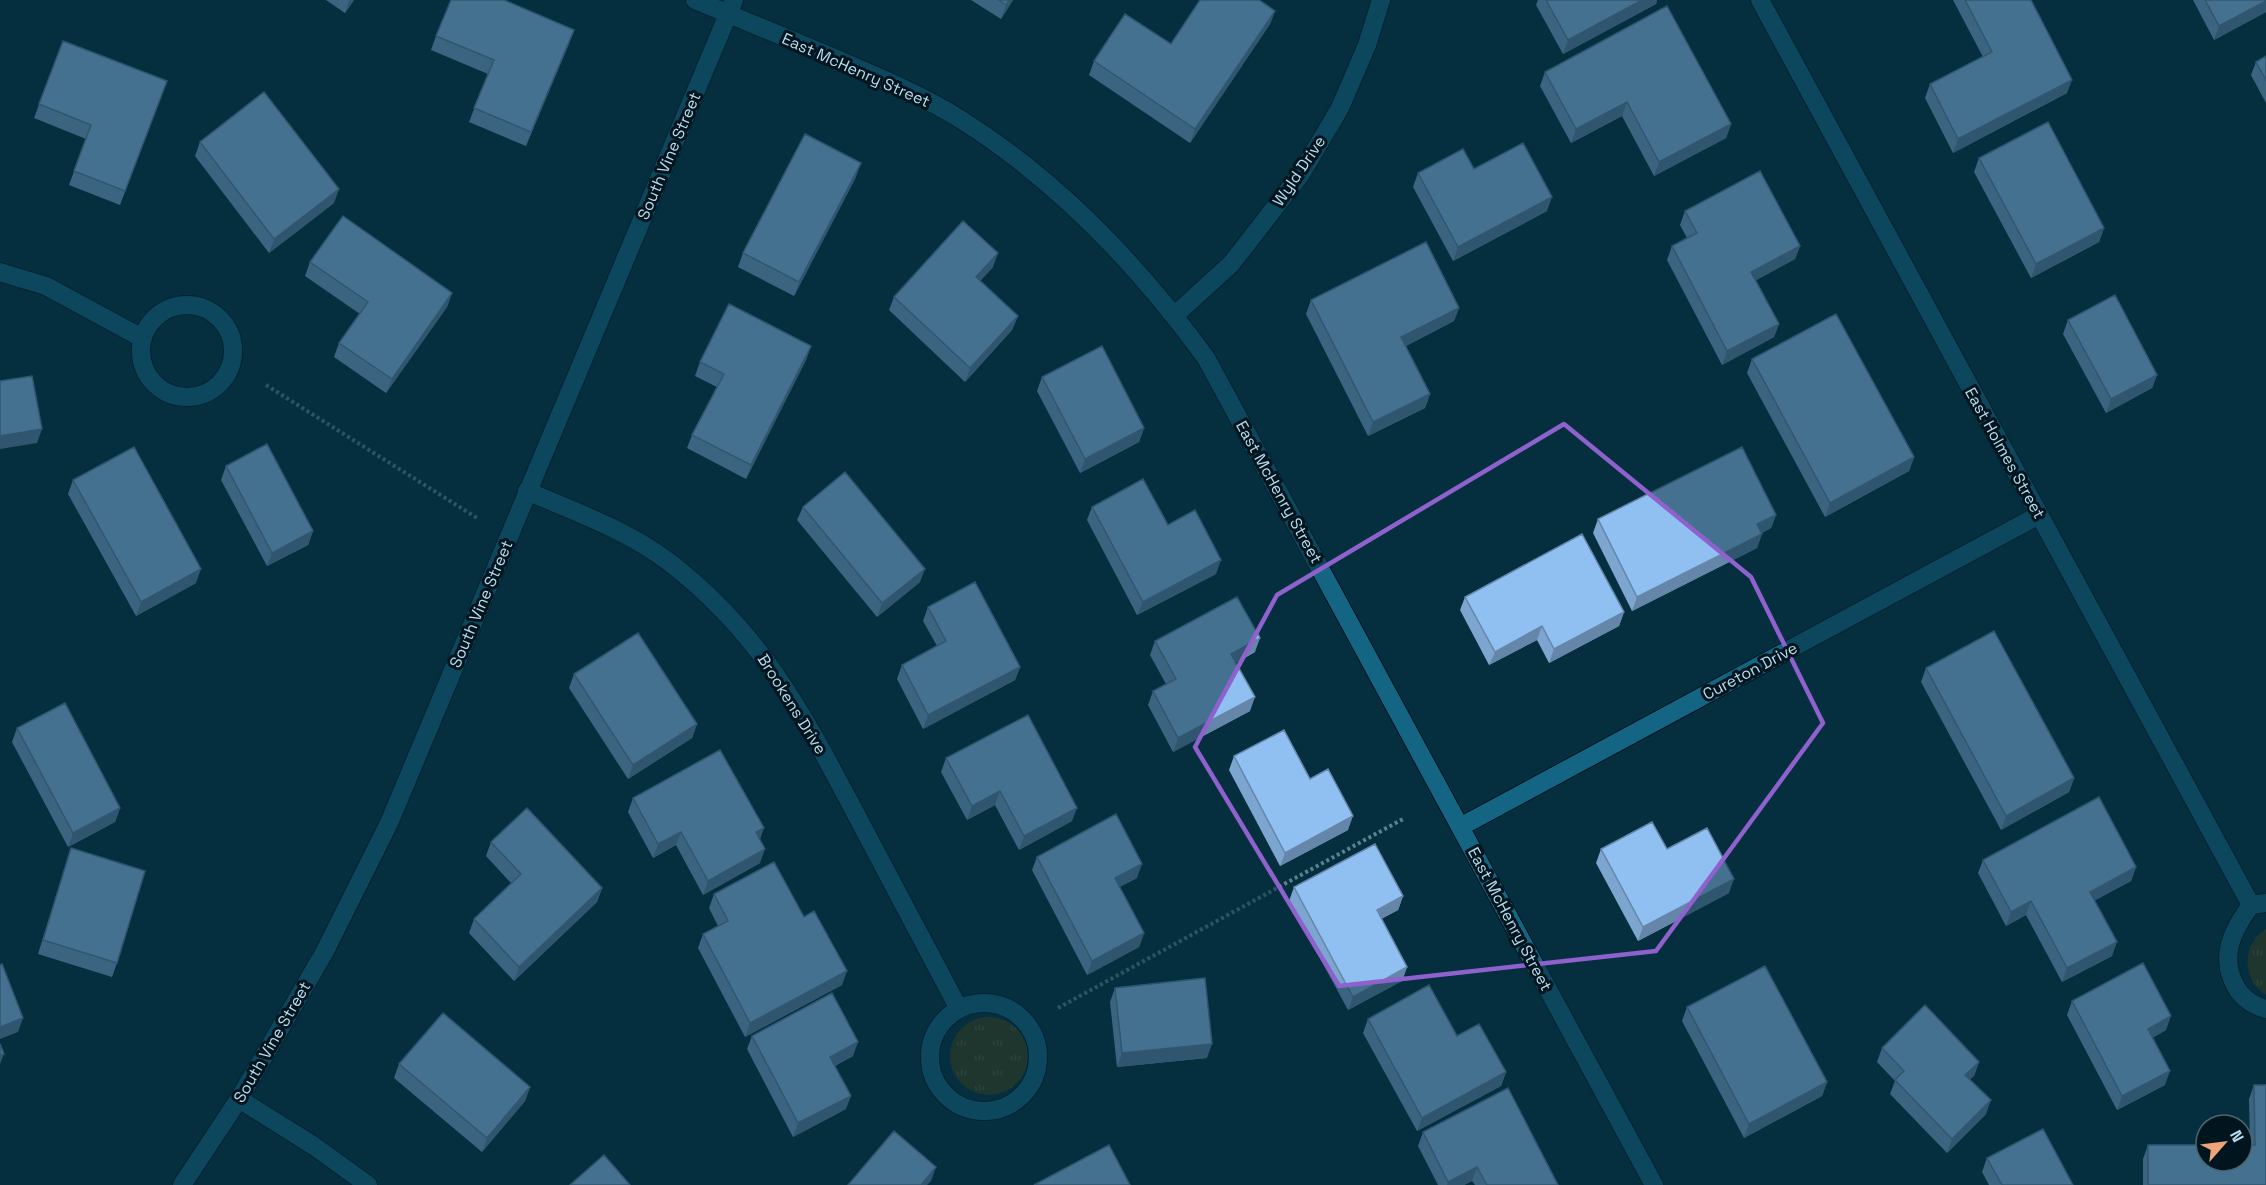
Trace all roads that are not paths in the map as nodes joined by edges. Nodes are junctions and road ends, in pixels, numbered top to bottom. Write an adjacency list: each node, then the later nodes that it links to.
1 (695, 0): 4 (street, East McHenry Street)
2 (1381, 0): 6 (street, Wyld Drive)
3 (1760, 0): 9 (street, East Holmes Street)
4 (731, 7): 6 (street, East McHenry Street); 8 (street, South Vine Street)
5 (0, 272): 7 (street)
6 (1175, 315): 10 (street, East McHenry Street)
7 (142, 338): 7 (street)
8 (527, 491): 12 (street, Brookens Drive); 14 (street, South Vine Street)
9 (2039, 515): 10 (street, Cureton Drive); 11 (street, East Holmes Street)
10 (1460, 827): 17 (street, East McHenry Street)
11 (2259, 904): 13 (street, East Holmes Street)
12 (959, 1009): 12 (street)
13 (2266, 1009)
14 (239, 1099): 15 (street, South Vine Street); 16 (street)
15 (182, 1185)
16 (368, 1185)
17 (1654, 1185)

